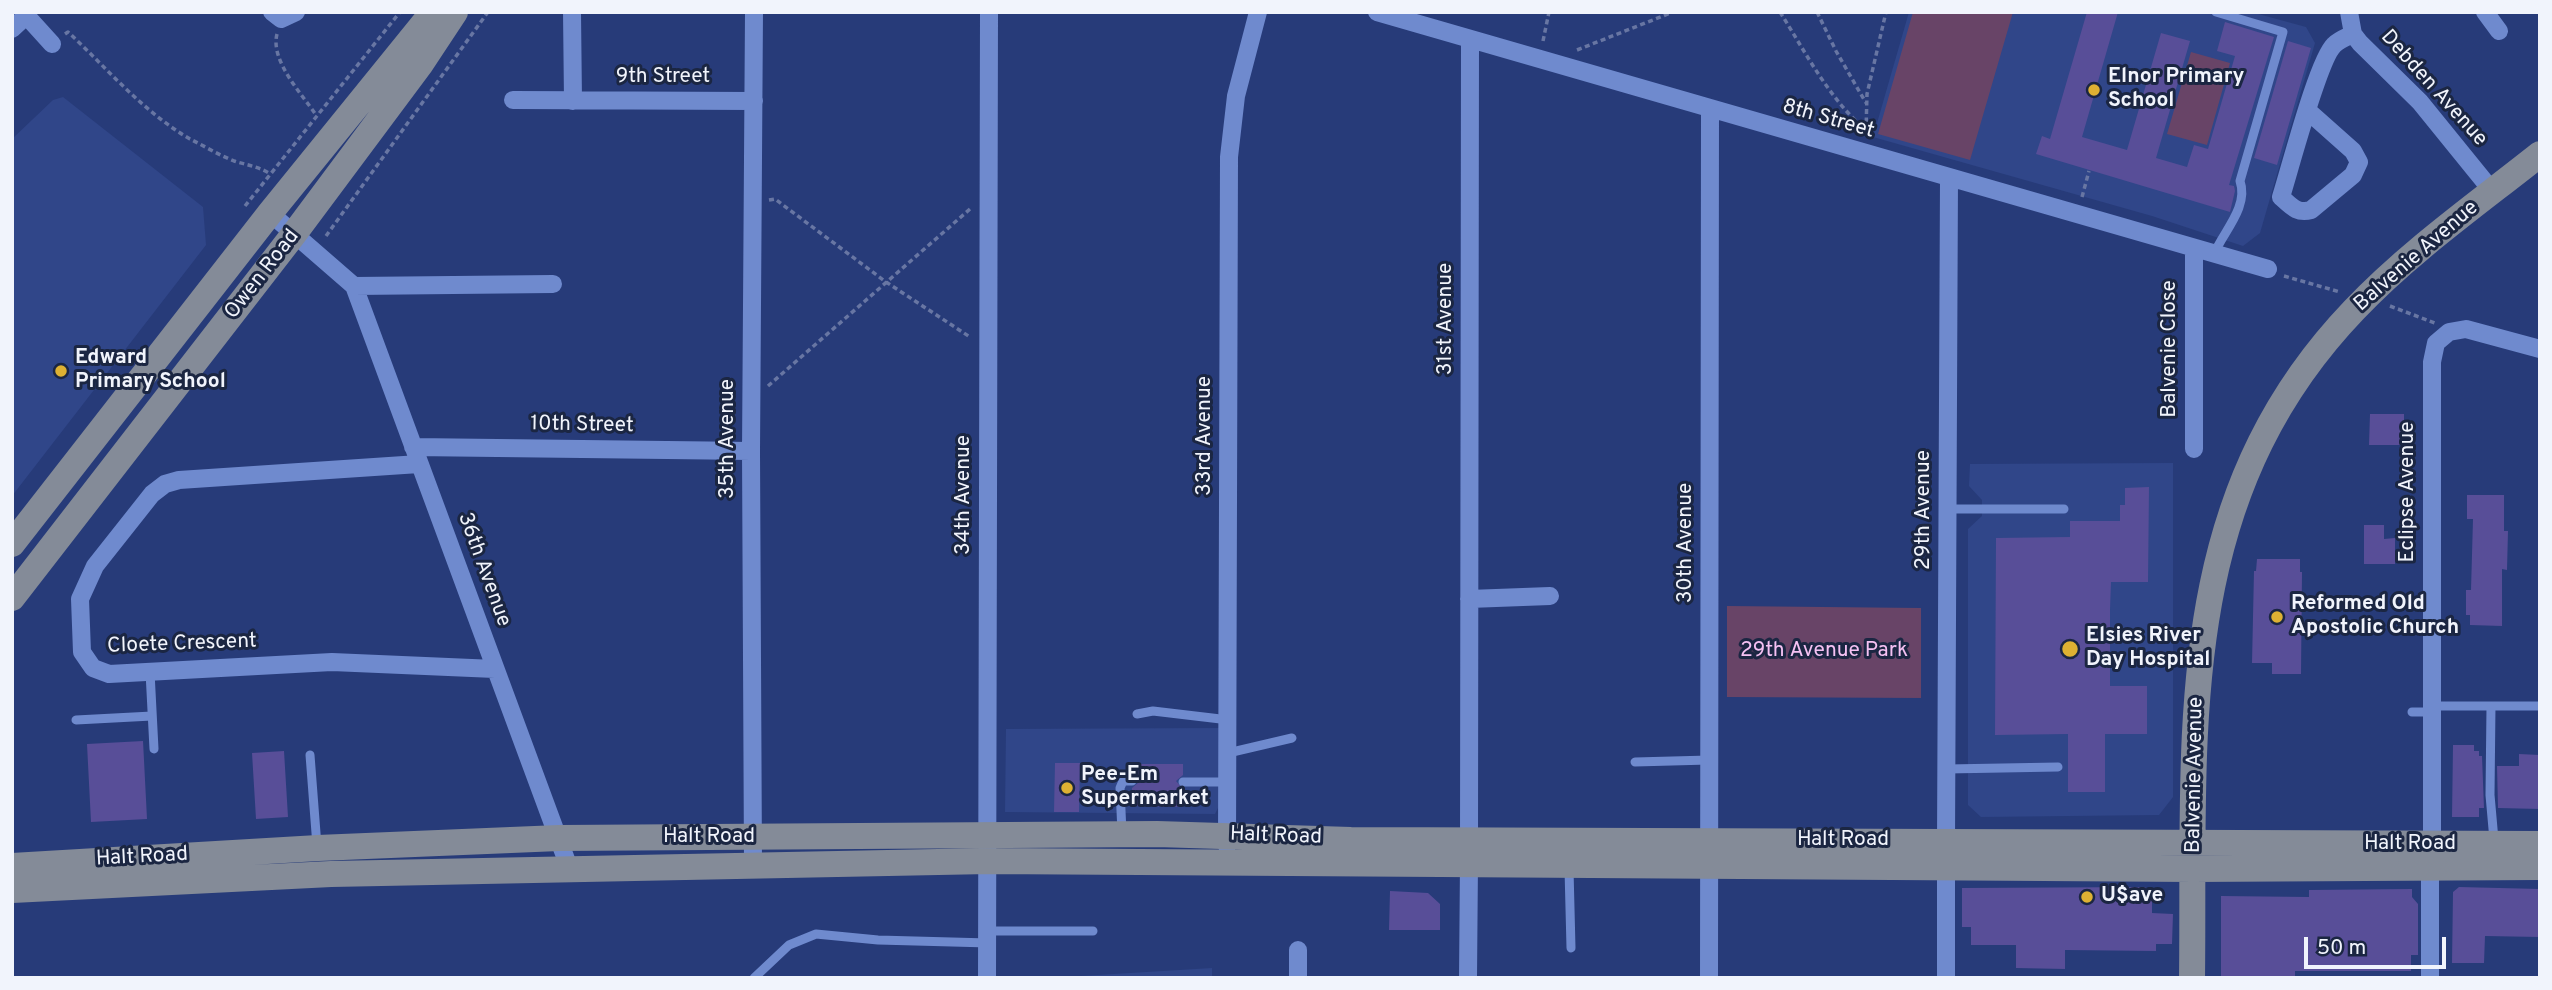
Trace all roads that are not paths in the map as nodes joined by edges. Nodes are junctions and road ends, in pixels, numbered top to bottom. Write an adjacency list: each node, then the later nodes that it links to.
1 (433, 12): 25 (street, Owen Road)
2 (455, 12): 26 (street, Owen Road)
3 (572, 12): 18 (street)
4 (754, 12): 19 (street, 35th Avenue)
5 (989, 12): 70 (street, 34th Avenue)
6 (1258, 12): 51 (street, 33rd Avenue)
7 (1377, 12): 15 (street, 8th Street)
8 (2216, 12): 28 (lane)
9 (2349, 12): 14 (street, Debden Avenue)
10 (2485, 12): 13 (street)
11 (25, 14): 12 (street); 16 (street)
12 (12, 29)
13 (2499, 31)
14 (2354, 34): 21 (street); 24 (street, Debden Avenue)
15 (1471, 40): 20 (street, 8th Street); 41 (street, 31st Avenue)
16 (52, 44)
17 (513, 100): 18 (street, 9th Street)
18 (573, 101): 19 (street, 9th Street)
19 (754, 101): 34 (street, 35th Avenue)
20 (1710, 109): 23 (street, 8th Street); 56 (street, 30th Avenue)
21 (2308, 111): 21 (street)
22 (2540, 154): 24 (street, Balvenie Avenue)
23 (1950, 178): 27 (street, 8th Street); 36 (street, 29th Avenue)
24 (2493, 192): 75 (street, Balvenie Avenue)
25 (270, 213): 26 (street, 36th Avenue); 38 (street, Owen Road)
26 (294, 234): 31 (street, 36th Avenue); 40 (street, Owen Road)
27 (2194, 248): 28 (street, 8th Street); 33 (street, Balvenie Close)
28 (2214, 254): 29 (street, 8th Street)
29 (2273, 272)
30 (553, 284): 31 (street)
31 (354, 286): 35 (street, 36th Avenue)
32 (2540, 349): 46 (street, Eclipse Avenue)
33 (2194, 449)
34 (751, 451): 35 (street, 10th Street); 65 (street, 35th Avenue)
35 (416, 456): 42 (street, 36th Avenue); 43 (street, Cloete Crescent)
36 (1948, 509): 37 (lane); 59 (street, 29th Avenue)
37 (2064, 509)
38 (16, 532)
39 (1550, 596): 41 (street)
40 (12, 598)
41 (1469, 598): 71 (street, 31st Avenue)
42 (495, 669): 43 (street, Cloete Crescent); 66 (street, 36th Avenue)
43 (150, 673): 49 (lane)
44 (2491, 706): 45 (lane); 46 (lane); 67 (lane)
45 (2540, 706)
46 (2432, 709): 47 (lane); 74 (street, Eclipse Avenue)
47 (2412, 712)
48 (1137, 714): 51 (lane)
49 (152, 716): 50 (lane); 53 (lane)
50 (76, 720)
51 (1229, 720): 54 (street, 33rd Avenue)
52 (1292, 737): 54 (lane)
53 (154, 749)
54 (1228, 753): 62 (street, 33rd Avenue)
55 (310, 755): 69 (lane)
56 (1709, 760): 57 (lane); 72 (street, 30th Avenue)
57 (1635, 762)
58 (2058, 767): 59 (lane)
59 (1947, 769): 73 (street, 29th Avenue)
60 (1132, 781): 63 (lane)
61 (1183, 782): 62 (lane)
62 (1228, 782): 64 (street, 33rd Avenue)
63 (1122, 835): 64 (street, Halt Road); 70 (street, Halt Road)
64 (1227, 835): 71 (street, Halt Road); 76 (street, 33rd Avenue)
65 (752, 837): 66 (street, Halt Road); 70 (street, Halt Road); 78 (street, 35th Avenue)
66 (559, 838): 69 (street, Halt Road); 81 (street, 36th Avenue)
67 (2494, 845): 68 (street, Halt Road); 74 (street, Halt Road)
68 (2540, 845)
69 (317, 848): 79 (street, Halt Road)
70 (989, 849): 76 (street, Halt Road); 78 (street, Halt Road); 84 (street, 34th Avenue)
71 (1469, 852): 72 (street, Halt Road); 76 (street, Halt Road); 77 (street, Halt Road); 90 (street, 31st Avenue)
72 (1709, 852): 73 (street, Halt Road); 77 (street, Halt Road); 91 (street, 30th Avenue)
73 (1946, 854): 75 (street, Halt Road); 92 (street, 29th Avenue)
74 (2431, 856): 75 (street, Halt Road); 80 (street, Halt Road); 94 (street, Eclipse Avenue)
75 (2194, 857): 93 (street, Balvenie Avenue)
76 (1226, 862)
77 (1569, 864): 85 (lane)
78 (752, 865): 81 (street, Halt Road)
79 (12, 866)
80 (2540, 867)
81 (570, 870): 82 (street, Halt Road)
82 (12, 890)
83 (1093, 931): 84 (lane)
84 (989, 937): 87 (lane); 88 (street, 34th Avenue)
85 (1571, 948)
86 (1298, 950): 89 (street)
87 (754, 978)
88 (987, 978)
89 (1298, 978)
90 (1468, 978)
91 (1709, 978)
92 (1945, 978)
93 (2192, 978)
94 (2430, 978)

